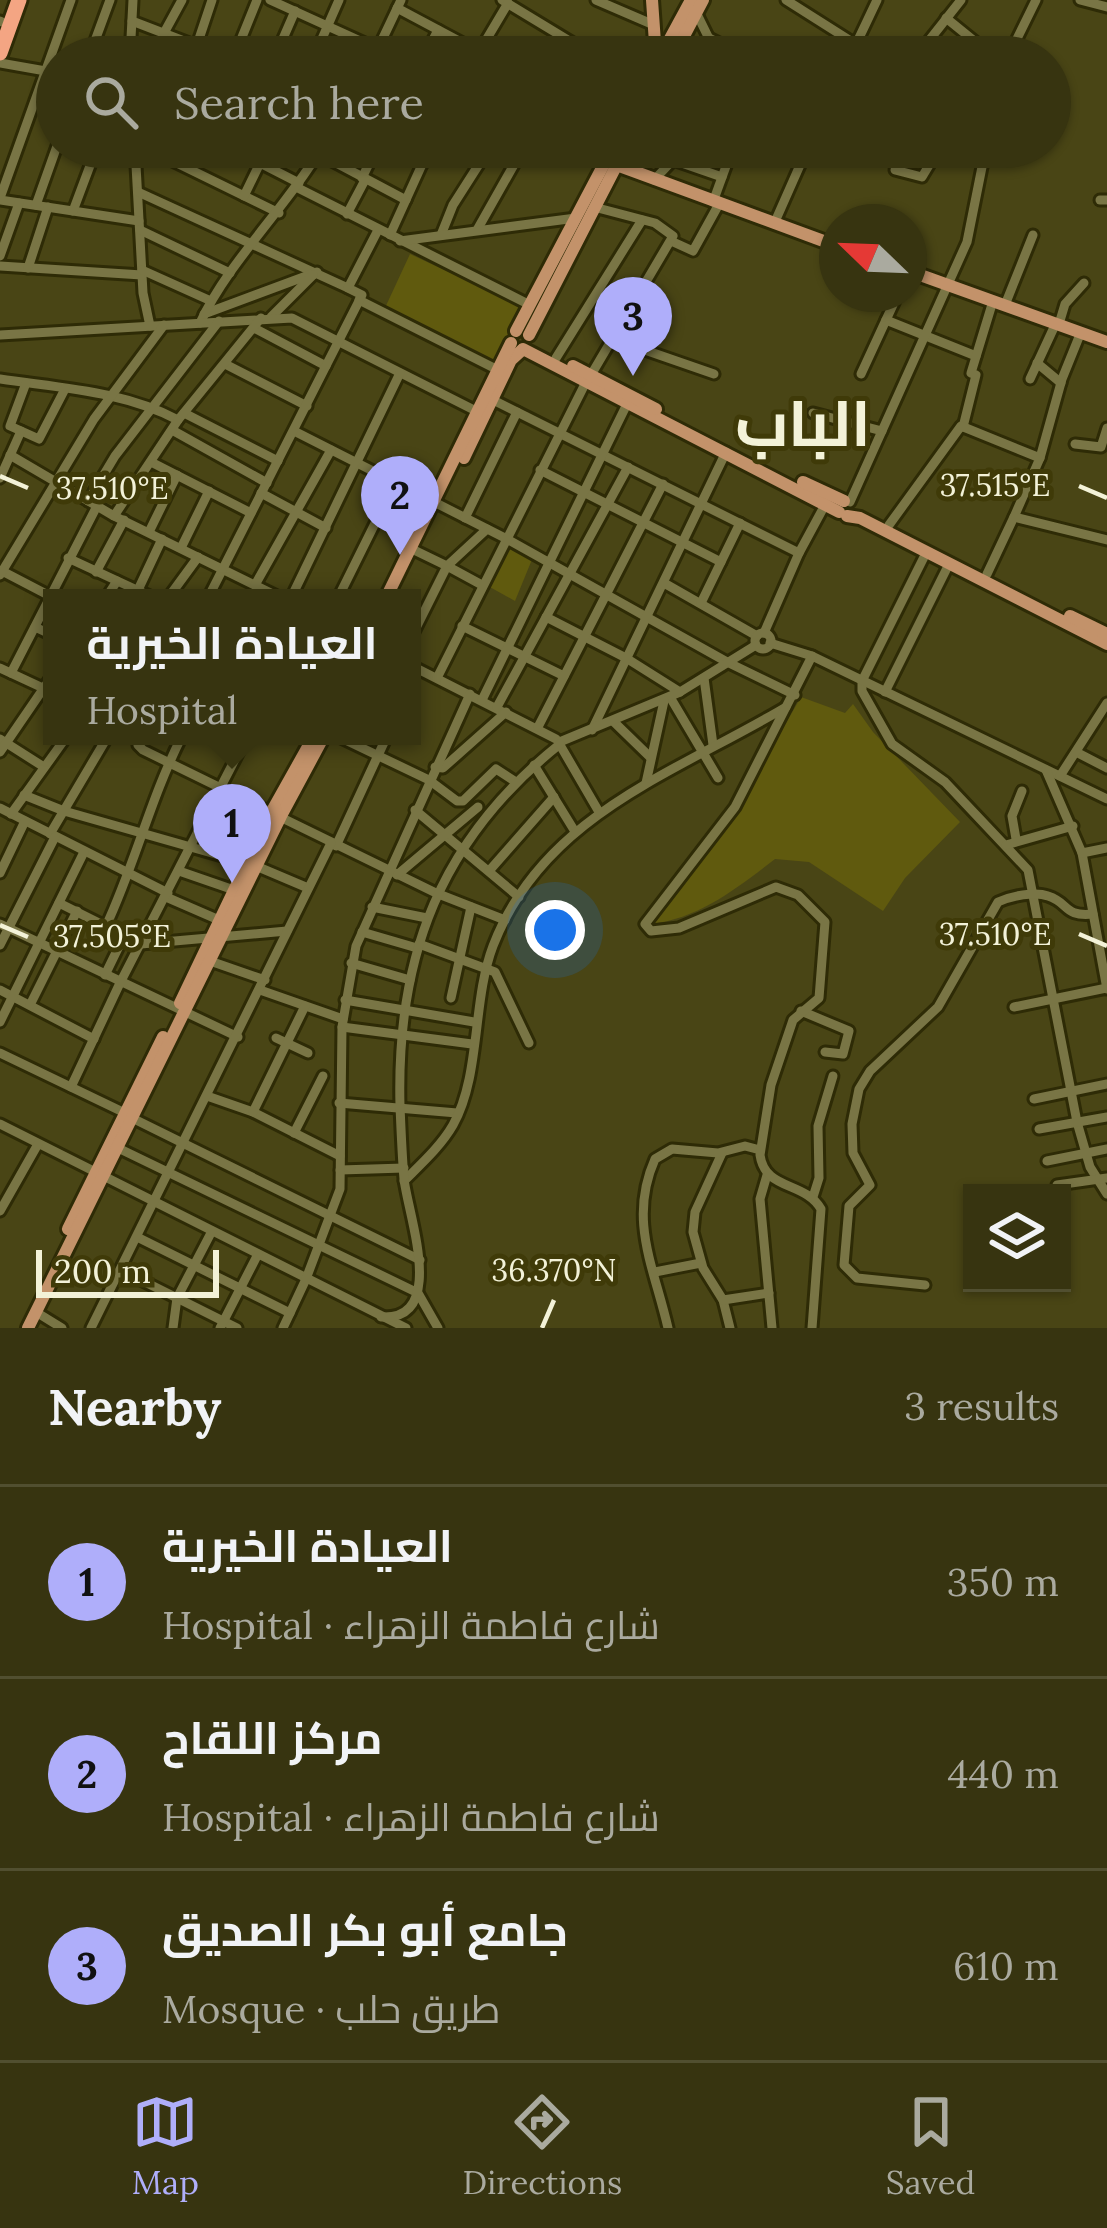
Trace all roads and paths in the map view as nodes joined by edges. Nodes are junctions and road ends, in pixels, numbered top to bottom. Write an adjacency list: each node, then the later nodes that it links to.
1 (10, 0): 25 (highway)
2 (20, 0): 53 (highway)
3 (71, 0): 30 (street)
4 (110, 0): 31 (street)
5 (134, 0): 24 (street)
6 (182, 0): 29 (street)
7 (212, 0): 34 (street)
8 (257, 0): 35 (street)
9 (270, 0): 22 (street)
10 (339, 0): 26 (street)
11 (596, 0): 27 (street)
12 (652, 0): 27 (main road)
13 (786, 0): 48 (street)
14 (877, 0): 49 (street)
15 (961, 0): 23 (street)
16 (1036, 0): 52 (street)
17 (1080, 0): 21 (street)
18 (505, 1): 42 (street); 43 (street)
19 (399, 4): 28 (street); 39 (street)
20 (696, 4): 45 (main road); 46 (main road); 47 (street)
21 (1107, 8)
22 (295, 11): 26 (street); 36 (street)
23 (946, 19): 50 (street); 51 (street)
24 (132, 21): 29 (street); 32 (street)
25 (0, 23)
26 (327, 26): 37 (street); 38 (street)
27 (654, 26): 44 (main road)
28 (438, 30): 40 (street); 41 (street)
29 (164, 33): 33 (street)
30 (61, 36)
31 (97, 36)
32 (131, 36)
33 (169, 36)
34 (200, 36)
35 (242, 36)
36 (284, 36)
37 (323, 36)
38 (345, 36)
39 (384, 36)
40 (435, 36)
41 (448, 36)
42 (489, 36)
43 (559, 36)
44 (655, 36)
45 (673, 36)
46 (682, 36)
47 (708, 36)
48 (832, 36)
49 (860, 36)
50 (933, 36)
51 (967, 36)
52 (1020, 36)
53 (0, 53)
54 (0, 63): 55 (street)
55 (36, 69)
56 (36, 109): 85 (street)
57 (52, 168): 89 (street)
58 (89, 168): 91 (street)
59 (136, 168): 83 (street)
60 (187, 168): 84 (street)
61 (258, 168): 84 (street)
62 (269, 168): 82 (street)
63 (309, 168): 82 (street)
64 (347, 168): 80 (street)
65 (368, 168): 80 (street)
66 (421, 168): 86 (street)
67 (477, 168): 100 (street)
68 (512, 168): 99 (street)
69 (608, 168): 94 (main road)
70 (609, 168): 90 (main road)
71 (623, 168): 81 (main road)
72 (666, 168): 81 (street)
73 (696, 168): 79 (street)
74 (725, 168): 79 (street)
75 (799, 168): 96 (street)
76 (927, 168): 78 (street)
77 (982, 168): 114 (street)
78 (895, 170)
79 (722, 177): 88 (street)
80 (364, 179): 86 (street); 93 (street)
81 (654, 181): 88 (main road)
82 (298, 185): 92 (street); 93 (street)
83 (138, 192): 97 (street); 105 (street)
84 (244, 196): 92 (street)
85 (0, 199): 87 (street)
86 (406, 200): 102 (street)
87 (20, 203): 89 (street); 106 (street)
88 (716, 203): 96 (main road); 104 (street)
89 (42, 206): 91 (street); 108 (street)
90 (595, 207): 95 (street); 134 (main road)
91 (73, 211): 97 (street)
92 (279, 213): 105 (street)
93 (347, 214): 98 (street)
94 (576, 218): 99 (street); 119 (main road)
95 (643, 220): 104 (street); 137 (street)
96 (774, 224): 103 (main road)
97 (139, 225): 110 (street); 111 (street)
98 (378, 230): 102 (street); 115 (street)
99 (477, 230): 100 (street)
100 (441, 235): 102 (street)
101 (1033, 235): 118 (street)
102 (395, 238): 119 (street)
103 (819, 240)
104 (671, 241): 132 (street)
105 (253, 247): 109 (street); 111 (street)
106 (0, 256)
107 (0, 266): 108 (street)
108 (28, 268): 110 (street)
109 (317, 272): 115 (street); 121 (street); 122 (street)
110 (142, 273): 117 (street); 127 (street)
111 (230, 273): 117 (street)
112 (927, 277): 114 (main road)
113 (1084, 283): 125 (street)
114 (948, 284): 118 (main road); 130 (street)
115 (348, 288): 116 (street)
116 (359, 300): 133 (street); 141 (street)
117 (212, 301): 122 (street)
118 (999, 303): 125 (main road); 136 (street)
119 (530, 305): 134 (main road)
120 (890, 312): 123 (street)
121 (267, 317): 124 (street); 128 (street); 133 (street)
122 (202, 318): 124 (street); 126 (street)
123 (886, 320): 130 (street); 144 (street)
124 (219, 321): 154 (street)
125 (1057, 324): 129 (main road); 138 (street)
126 (164, 325): 127 (street); 151 (street)
127 (149, 326): 131 (street)
128 (254, 328): 139 (street); 140 (street)
129 (1081, 332): 135 (main road); 149 (street)
130 (926, 334): 136 (street); 164 (street)
131 (0, 335)
132 (613, 339): 143 (street); 146 (street)
133 (338, 342): 140 (street); 142 (street)
134 (522, 342): 137 (main road); 141 (main road); 146 (main road); 152 (main road)
135 (1107, 342)
136 (976, 356): 160 (street)
137 (556, 358): 146 (main road)
138 (1037, 363): 147 (street); 149 (street)
139 (225, 364): 155 (street); 159 (street)
140 (326, 366): 155 (street)
141 (498, 370): 152 (main road)
142 (400, 373): 158 (street); 174 (street)
143 (714, 374)
144 (861, 374)
145 (0, 379): 148 (street)
146 (588, 379): 153 (main road); 165 (street); 190 (main road)
147 (1030, 379)
148 (26, 383): 150 (street); 162 (street)
149 (1061, 383): 171 (street)
150 (65, 389): 151 (street); 162 (street)
151 (111, 396): 154 (street); 179 (street)
152 (489, 398): 156 (street); 158 (main road)
153 (627, 404): 168 (main road); 169 (street)
154 (151, 406): 159 (street); 185 (street)
155 (307, 406): 163 (street)
156 (517, 412): 165 (street); 195 (street)
157 (813, 413): 164 (street)
158 (481, 414): 186 (main road)
159 (178, 421): 172 (street); 173 (street); 182 (street)
160 (963, 427): 171 (street); 198 (street)
161 (1107, 428): 166 (street)
162 (21, 431): 170 (street)
163 (294, 431): 167 (street); 172 (street)
164 (882, 431): 190 (street)
165 (558, 433): 169 (street); 176 (street)
166 (1075, 444)
167 (331, 450): 174 (street); 192 (street)
168 (726, 452): 187 (street); 188 (main road)
169 (602, 454): 175 (street); 184 (street)
170 (10, 455): 178 (street); 179 (street)
171 (1040, 458): 193 (street)
172 (278, 461): 182 (street)
173 (151, 462): 177 (street); 194 (street)
174 (358, 464): 180 (street); 199 (street)
175 (628, 467): 181 (street); 189 (street)
176 (539, 470): 184 (street); 202 (street)
177 (177, 475): 183 (street); 201 (street)
178 (0, 478)
179 (55, 482): 185 (street); 218 (street)
180 (395, 482): 186 (street); 233 (street)
181 (663, 484): 187 (street); 196 (street)
182 (264, 488): 191 (street); 192 (street)
183 (209, 491): 191 (street); 206 (street)
184 (584, 493): 189 (street); 213 (street)
185 (92, 503): 194 (street); 211 (street)
186 (436, 503): 195 (street); 207 (main road); 234 (main road)
187 (702, 503): 197 (street); 205 (street)
188 (826, 503): 190 (main road); 208 (street)
189 (607, 504): 196 (street); 219 (street)
190 (847, 507): 198 (main road); 209 (main road)
191 (251, 513): 216 (street)
192 (296, 513): 199 (street); 223 (street)
193 (1014, 517): 204 (street); 220 (street)
194 (119, 518): 201 (street); 217 (street)
195 (465, 518): 200 (street)
196 (643, 523): 205 (street); 237 (street)
197 (740, 523): 208 (street); 212 (street)
198 (889, 525): 220 (main road)
199 (326, 527): 232 (street)
200 (487, 529): 202 (street); 215 (street)
201 (148, 532): 203 (street)
202 (505, 538): 213 (street); 224 (street)
203 (162, 539): 206 (street); 228 (street)
204 (1107, 540)
205 (683, 543): 212 (street); 222 (street)
206 (181, 548): 210 (street)
207 (416, 551): 215 (street); 235 (main road)
208 (799, 553): 249 (street)
209 (926, 553): 214 (main road); 260 (street)
210 (198, 557): 216 (street); 229 (street)
211 (68, 558): 217 (street); 225 (street)
212 (721, 562): 238 (street)
213 (551, 564): 219 (street); 250 (street)
214 (949, 564): 247 (main road); 263 (street)
215 (447, 566): 224 (street); 243 (street)
216 (222, 569): 223 (street); 230 (street)
217 (96, 572): 221 (street)
218 (1, 573): 236 (street)
219 (569, 574): 237 (street); 242 (street)
220 (986, 574): 247 (main road)
221 (118, 581): 226 (street); 227 (street)
222 (664, 584): 238 (street); 241 (street)
223 (255, 585): 231 (street)
224 (482, 585): 244 (street)
225 (53, 589)
226 (112, 589)
227 (136, 589)
228 (138, 589)
229 (175, 589)
230 (212, 589)
231 (260, 589)
232 (295, 589)
233 (342, 589)
234 (393, 589)
235 (394, 589)
236 (43, 593)
237 (606, 593): 241 (street); 248 (street)
238 (701, 603): 249 (street)
239 (43, 610): 245 (street)
240 (1107, 615): 247 (street)
241 (647, 616): 253 (street); 254 (street)
242 (546, 617): 248 (street); 252 (street)
243 (421, 618)
244 (462, 626): 250 (street); 258 (street)
245 (35, 627): 246 (street); 256 (street)
246 (43, 631)
247 (1105, 636)
248 (583, 638): 253 (street); 257 (street)
249 (762, 639): 251 (street); 254 (street)
250 (508, 649): 252 (street); 266 (street)
251 (812, 656): 260 (street); 267 (street)
252 (525, 657): 257 (street); 269 (street)
253 (626, 658): 265 (street); 272 (street)
254 (727, 662): 259 (street); 267 (street)
255 (421, 671): 258 (street)
256 (4, 673): 261 (street)
257 (564, 676): 271 (street)
258 (437, 678): 264 (street)
259 (704, 678): 265 (street); 284 (street)
260 (862, 680): 263 (street); 316 (street)
261 (43, 688)
262 (43, 689): 274 (street)
263 (885, 692): 293 (street)
264 (470, 694): 266 (street); 291 (street)
265 (672, 696): 270 (street); 284 (street); 287 (street)
266 (482, 700): 269 (street)
267 (792, 700): 284 (street); 372 (street)
268 (1107, 703): 285 (street)
269 (502, 710): 271 (street); 291 (street)
270 (614, 722): 272 (street); 287 (street)
271 (538, 727): 273 (street)
272 (592, 730): 273 (street)
273 (560, 742): 289 (street); 308 (street)
274 (2, 745): 290 (street)
275 (60, 745): 290 (street)
276 (103, 745): 307 (street)
277 (138, 745): 288 (street)
278 (177, 745): 288 (street)
279 (242, 745): 299 (street)
280 (310, 745): 309 (main road)
281 (319, 745): 309 (main road)
282 (357, 745): 286 (street)
283 (383, 745): 286 (street)
284 (708, 748): 295 (street); 298 (street)
285 (1076, 752): 292 (street); 294 (street)
286 (379, 755): 296 (street); 318 (street)
287 (650, 757): 298 (street)
288 (168, 763): 299 (street); 313 (street)
289 (534, 765): 297 (street); 302 (street)
290 (44, 767): 301 (street)
291 (435, 767): 296 (street)
292 (1107, 768)
293 (1046, 770): 294 (street); 311 (street)
294 (1060, 776): 303 (street)
295 (718, 778)
296 (429, 780): 297 (street); 305 (street)
297 (516, 782): 319 (street)
298 (646, 783): 308 (street)
299 (220, 789): 309 (street); 317 (street)
300 (1022, 791): 316 (street)
301 (24, 795): 306 (street); 307 (street)
302 (554, 797): 312 (street); 327 (street)
303 (1107, 799)
304 (478, 807): 314 (street)
305 (416, 810): 314 (street); 326 (street)
306 (5, 811): 310 (street)
307 (64, 811): 313 (street); 315 (street)
308 (599, 812): 312 (street)
309 (277, 813): 318 (street); 323 (main road)
310 (25, 821): 315 (street); 325 (street)
311 (1073, 826): 316 (street); 322 (street)
312 (574, 830): 334 (street)
313 (145, 832): 317 (street); 328 (street)
314 (446, 834): 319 (street); 326 (street)
315 (53, 836): 321 (street); 343 (street)
316 (1011, 842): 333 (street)
317 (192, 844): 323 (street); 324 (street)
318 (334, 844): 326 (street); 329 (street)
319 (462, 848): 327 (street); 331 (street)
320 (1107, 848): 322 (street)
321 (84, 852): 328 (street); 335 (street)
322 (1082, 853): 339 (street)
323 (252, 864): 329 (street); 330 (main road); 348 (main road)
324 (179, 871): 330 (street); 332 (street)
325 (0, 872)
326 (392, 872): 331 (street); 336 (street)
327 (489, 872): 334 (street)
328 (130, 874): 332 (street); 344 (street)
329 (308, 888): 345 (street)
330 (234, 890): 341 (main road)
331 (436, 893): 337 (street); 340 (street)
332 (167, 895): 341 (street); 350 (street)
333 (1034, 895): 339 (street); 366 (street); 435 (street)
334 (519, 898): 342 (street)
335 (59, 902): 338 (street); 349 (street)
336 (372, 907): 340 (street); 346 (street)
337 (471, 907): 342 (street); 354 (street)
338 (76, 911): 344 (street); 353 (street)
339 (1093, 914): 362 (street)
340 (427, 918): 352 (street)
341 (220, 920): 348 (main road)
342 (505, 920): 357 (street)
343 (4, 926): 349 (street); 351 (street)
344 (106, 926): 347 (street)
345 (287, 931): 348 (street); 361 (street)
346 (362, 932): 352 (street); 356 (street)
347 (124, 936): 350 (street); 358 (street)
348 (215, 939): 350 (street); 355 (main road); 373 (main road)
349 (39, 943): 353 (street); 364 (street)
350 (141, 944): 360 (street)
351 (0, 945)
352 (418, 946): 354 (street); 359 (street)
353 (57, 952): 358 (street); 368 (street)
354 (459, 958): 357 (street); 365 (street)
355 (210, 961): 361 (street); 373 (main road)
356 (351, 962): 359 (street); 367 (street)
357 (487, 967): 375 (street); 381 (street)
358 (105, 975): 360 (street)
359 (410, 980): 371 (street)
360 (120, 982): 373 (street); 379 (street)
361 (263, 985): 369 (street); 378 (street)
362 (1107, 988): 366 (street)
363 (0, 989): 364 (street)
364 (13, 996): 368 (street); 374 (street)
365 (451, 998)
366 (1053, 998): 370 (street); 390 (street)
367 (345, 1000): 371 (street); 376 (street)
368 (30, 1005): 379 (street)
369 (305, 1006): 376 (street); 380 (street)
370 (1014, 1007)
371 (404, 1011): 375 (street); 377 (street)
372 (801, 1011): 383 (street); 407 (street)
373 (180, 1012): 378 (street); 398 (main road)
374 (0, 1022)
375 (474, 1022): 382 (street)
376 (342, 1023): 377 (street); 393 (street)
377 (401, 1036): 382 (street); 394 (street)
378 (238, 1037): 391 (street)
379 (94, 1039): 389 (street)
380 (282, 1040): 385 (street); 395 (street)
381 (529, 1043)
382 (472, 1044): 396 (street)
383 (825, 1052)
384 (0, 1053): 389 (street)
385 (308, 1053)
386 (323, 1076): 402 (street)
387 (833, 1076): 421 (street)
388 (1107, 1084): 390 (street)
389 (71, 1087): 398 (street)
390 (1072, 1093): 392 (street); 399 (street)
391 (207, 1096): 395 (street); 403 (street)
392 (1034, 1099)
393 (339, 1103): 394 (street); 410 (street)
394 (400, 1110): 396 (street); 412 (street)
395 (253, 1112): 402 (street)
396 (457, 1113): 418 (street)
397 (1107, 1117): 399 (street)
398 (127, 1119): 403 (street); 405 (main road); 415 (main road)
399 (1077, 1122): 401 (street); 409 (street)
400 (0, 1124): 404 (street)
401 (1039, 1129)
402 (295, 1133): 410 (street)
403 (182, 1142): 414 (street); 424 (street)
404 (38, 1144): 415 (street); 423 (street)
405 (118, 1148): 414 (street); 415 (main road)
406 (1107, 1149): 409 (street)
407 (760, 1150): 408 (street); 416 (street)
408 (722, 1153): 430 (street); 433 (street)
409 (1085, 1154): 411 (street); 417 (street)
410 (340, 1156): 413 (street)
411 (1048, 1161)
412 (404, 1168): 413 (street); 418 (street)
413 (340, 1170): 424 (street)
414 (170, 1171): 422 (street); 427 (street)
415 (99, 1175): 422 (street); 441 (main road); 445 (main road)
416 (767, 1175): 421 (street); 438 (street)
417 (1102, 1179): 419 (street); 420 (street)
418 (404, 1181): 429 (street)
419 (1064, 1184)
420 (1107, 1194)
421 (813, 1197): 456 (street)
422 (155, 1203): 425 (street); 426 (street)
423 (1, 1208)
424 (332, 1215): 427 (street); 429 (street)
425 (212, 1231): 428 (street); 431 (street)
426 (137, 1238): 431 (street); 432 (street)
427 (320, 1246): 434 (street); 437 (street)
428 (258, 1255): 434 (street); 436 (street)
429 (420, 1260): 437 (street)
430 (701, 1263): 433 (street); 440 (street)
431 (195, 1266): 436 (street); 439 (street)
432 (121, 1270): 439 (street); 447 (street)
433 (655, 1272): 453 (street)
434 (306, 1279): 442 (street); 443 (street)
435 (925, 1285)
436 (242, 1289): 442 (street); 444 (street)
437 (418, 1293): 443 (street); 452 (street)
438 (769, 1293): 440 (street); 455 (street)
439 (177, 1298): 444 (street); 448 (street)
440 (723, 1300): 454 (street)
441 (36, 1312): 445 (main road); 446 (street)
442 (290, 1313): 450 (street)
443 (381, 1316): 451 (street)
444 (221, 1325): 449 (street)
445 (24, 1328)
446 (62, 1328)
447 (92, 1328)
448 (173, 1328)
449 (237, 1328)
450 (283, 1328)
451 (406, 1328)
452 (438, 1328)
453 (668, 1328)
454 (730, 1328)
455 (772, 1328)
456 (812, 1328)

